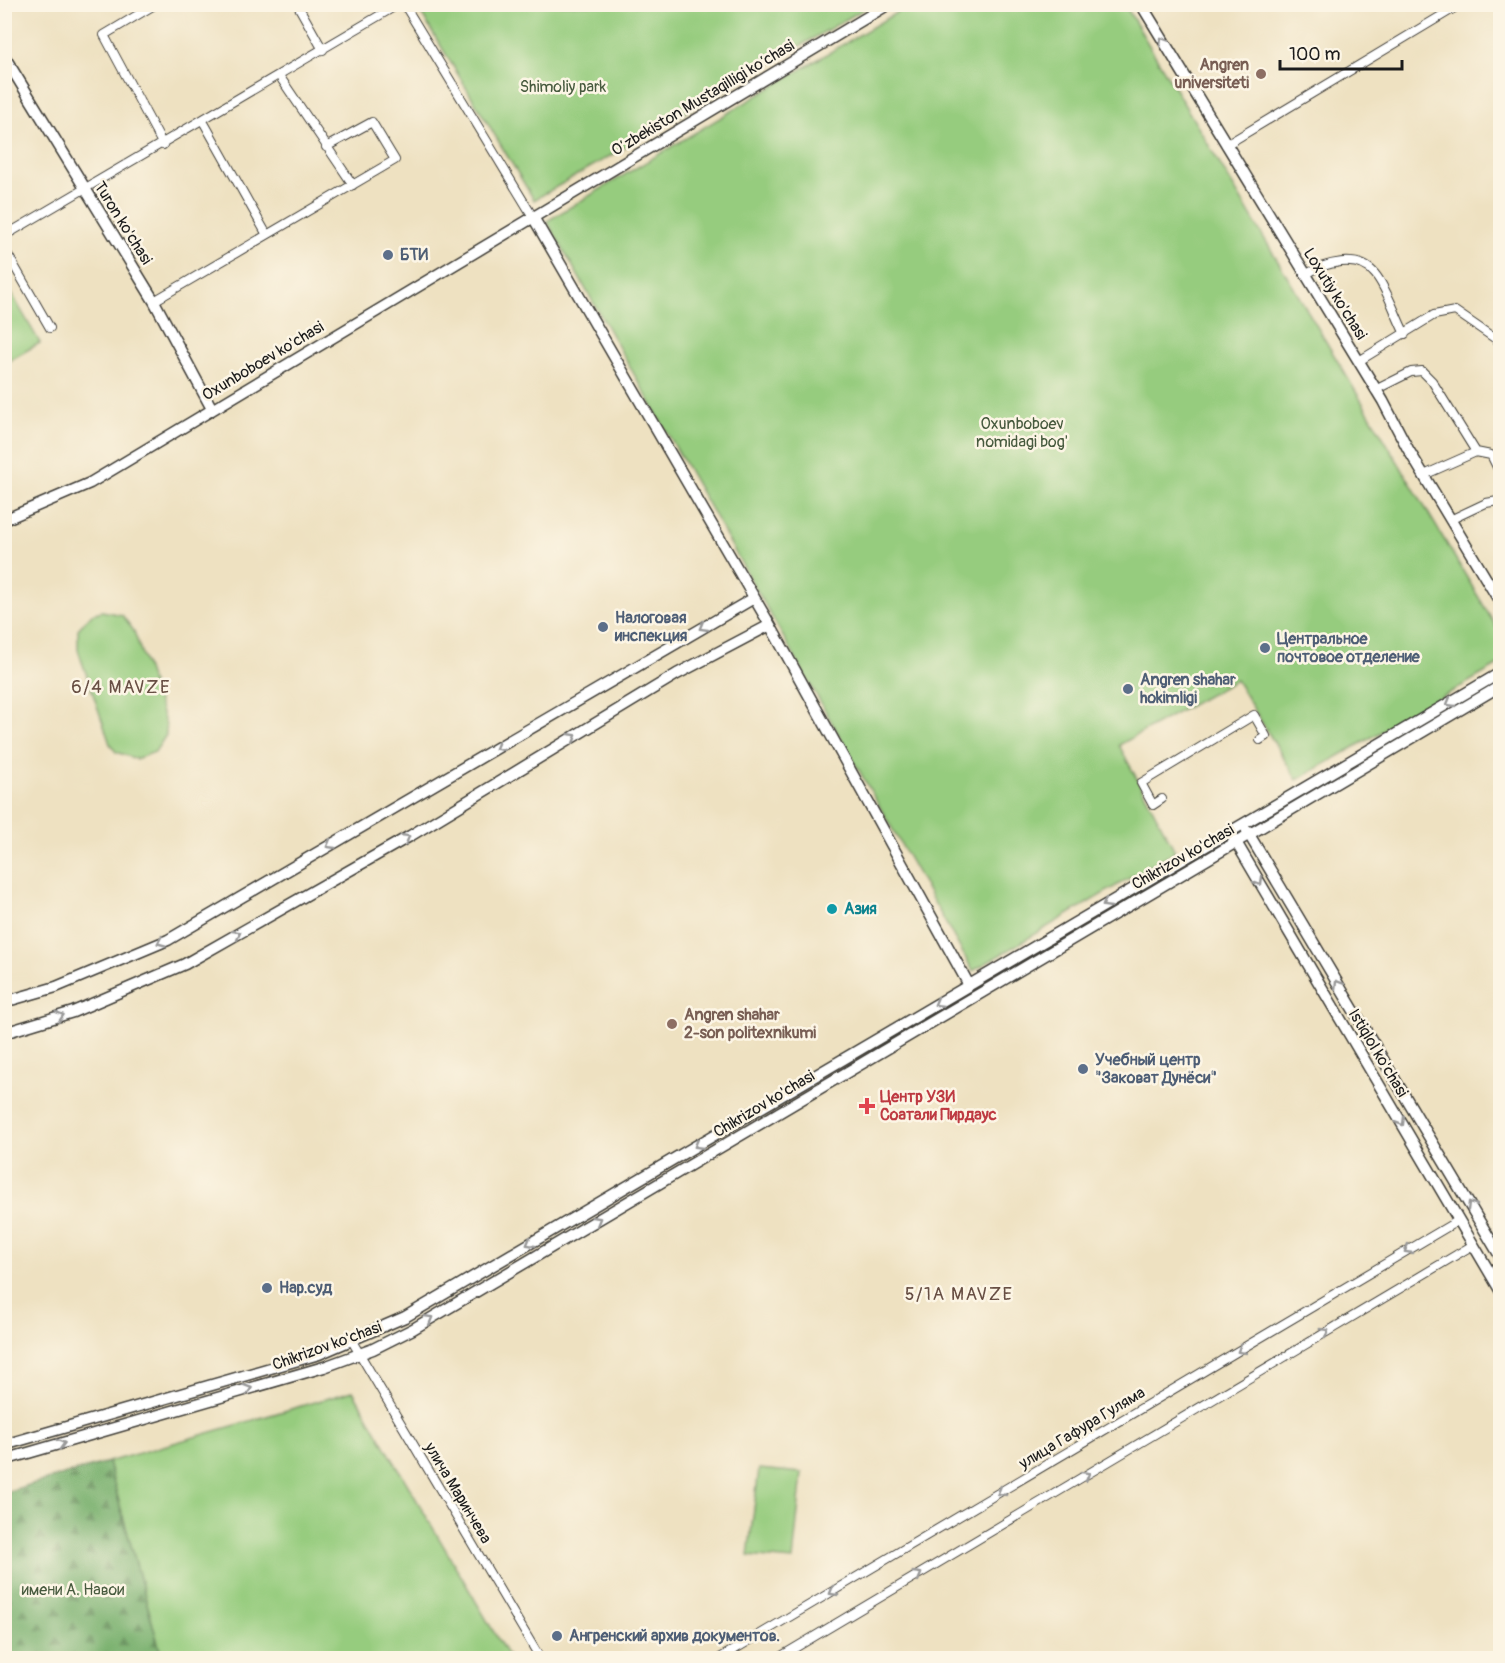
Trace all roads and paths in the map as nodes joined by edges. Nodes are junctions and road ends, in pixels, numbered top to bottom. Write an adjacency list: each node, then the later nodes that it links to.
1 (156, 4): 12 (street)
2 (297, 4): 8 (street)
3 (399, 4): 8 (street)
4 (404, 4): 17 (street)
5 (889, 4): 17 (main road, O‘zbekiston Mustaqilligi ko‘chasi)
6 (1141, 4): 13 (main road, Loxutiy ko'chasi, one-way to 6)
7 (1461, 4): 13 (street)
8 (323, 50): 10 (street)
9 (4, 56): 16 (main road, Turon ko'chasi)
10 (280, 77): 11 (street); 14 (street)
11 (203, 122): 12 (street); 18 (street)
12 (163, 145): 16 (street)
13 (1226, 145): 21 (main road, Loxutiy ko'chasi)
14 (326, 147): 15 (street); 15 (street)
15 (352, 185): 18 (street)
16 (84, 190): 19 (street); 22 (main road, Turon ko'chasi)
17 (533, 218): 28 (main road, Oxunboboev ko'chasi); 35 (main road)
18 (267, 235): 22 (street)
19 (4, 236)
20 (4, 248): 23 (street)
21 (1305, 275): 24 (street); 26 (main road, Loxutiy ko'chasi)
22 (154, 301): 28 (main road, Turon ko'chasi)
23 (50, 328)
24 (1405, 334): 25 (street); 26 (street)
25 (1500, 342)
26 (1359, 361): 27 (main road, Loxutiy ko'chasi)
27 (1376, 390): 29 (street); 31 (main road, Loxutiy ko'chasi)
28 (212, 409): 34 (main road, Oxunboboev ko'chasi)
29 (1476, 452): 30 (street); 31 (street)
30 (1500, 473)
31 (1424, 475): 33 (main road, Loxutiy ko'chasi)
32 (1500, 500): 33 (street)
33 (1450, 519): 36 (main road, Loxutiy ko'chasi)
34 (4, 520)
35 (754, 598): 37 (main road); 49 (main road, one-way to 49)
36 (1500, 602)
37 (770, 626): 48 (main road); 50 (main road, one-way to 37)
38 (1500, 673): 42 (main road, Chikrizov ko'chasi, one-way to 42)
39 (1500, 686): 44 (main road, Chikrizov ko'chasi)
40 (1260, 740): 41 (street)
41 (1162, 799)
42 (1243, 824): 43 (main road, Chikrizov ko'chasi); 44 (main road, Istiqlol ko'chasi)
43 (1229, 832): 45 (main road, Istiqlol ko'chasi); 46 (main road, Chikrizov ko'chasi)
44 (1250, 835): 45 (main road, Chikrizov ko'chasi); 53 (main road, Istiqlol ko'chasi, one-way to 44)
45 (1236, 843): 47 (main road, Chikrizov ko'chasi); 51 (main road, Istiqlol ko'chasi, one-way to 51)
46 (1193, 853): 47 (main road); 48 (main road, Chikrizov ko'chasi, one-way to 48)
47 (1199, 864): 56 (main road, Chikrizov ko'chasi, one-way to 47)
48 (969, 985): 55 (main road, Chikrizov ko'chasi, one-way to 55)
49 (4, 1002)
50 (4, 1033)
51 (1459, 1220): 52 (main road, Istiqlol ko'chasi); 60 (street, улица Гафура Гуляма, one-way to 60)
52 (1473, 1245): 54 (main road, Istiqlol ko'chasi); 61 (street, one-way to 52)
53 (1500, 1256)
54 (1500, 1288)
55 (352, 1341): 56 (street, улича Маринчева); 57 (main road, Chikrizov ko'chasi)
56 (360, 1354): 58 (main road, Chikrizov ko'chasi, one-way to 56); 59 (street, улича Маринчева)
57 (4, 1445)
58 (4, 1460)
59 (540, 1659)
60 (720, 1659)
61 (777, 1659)

